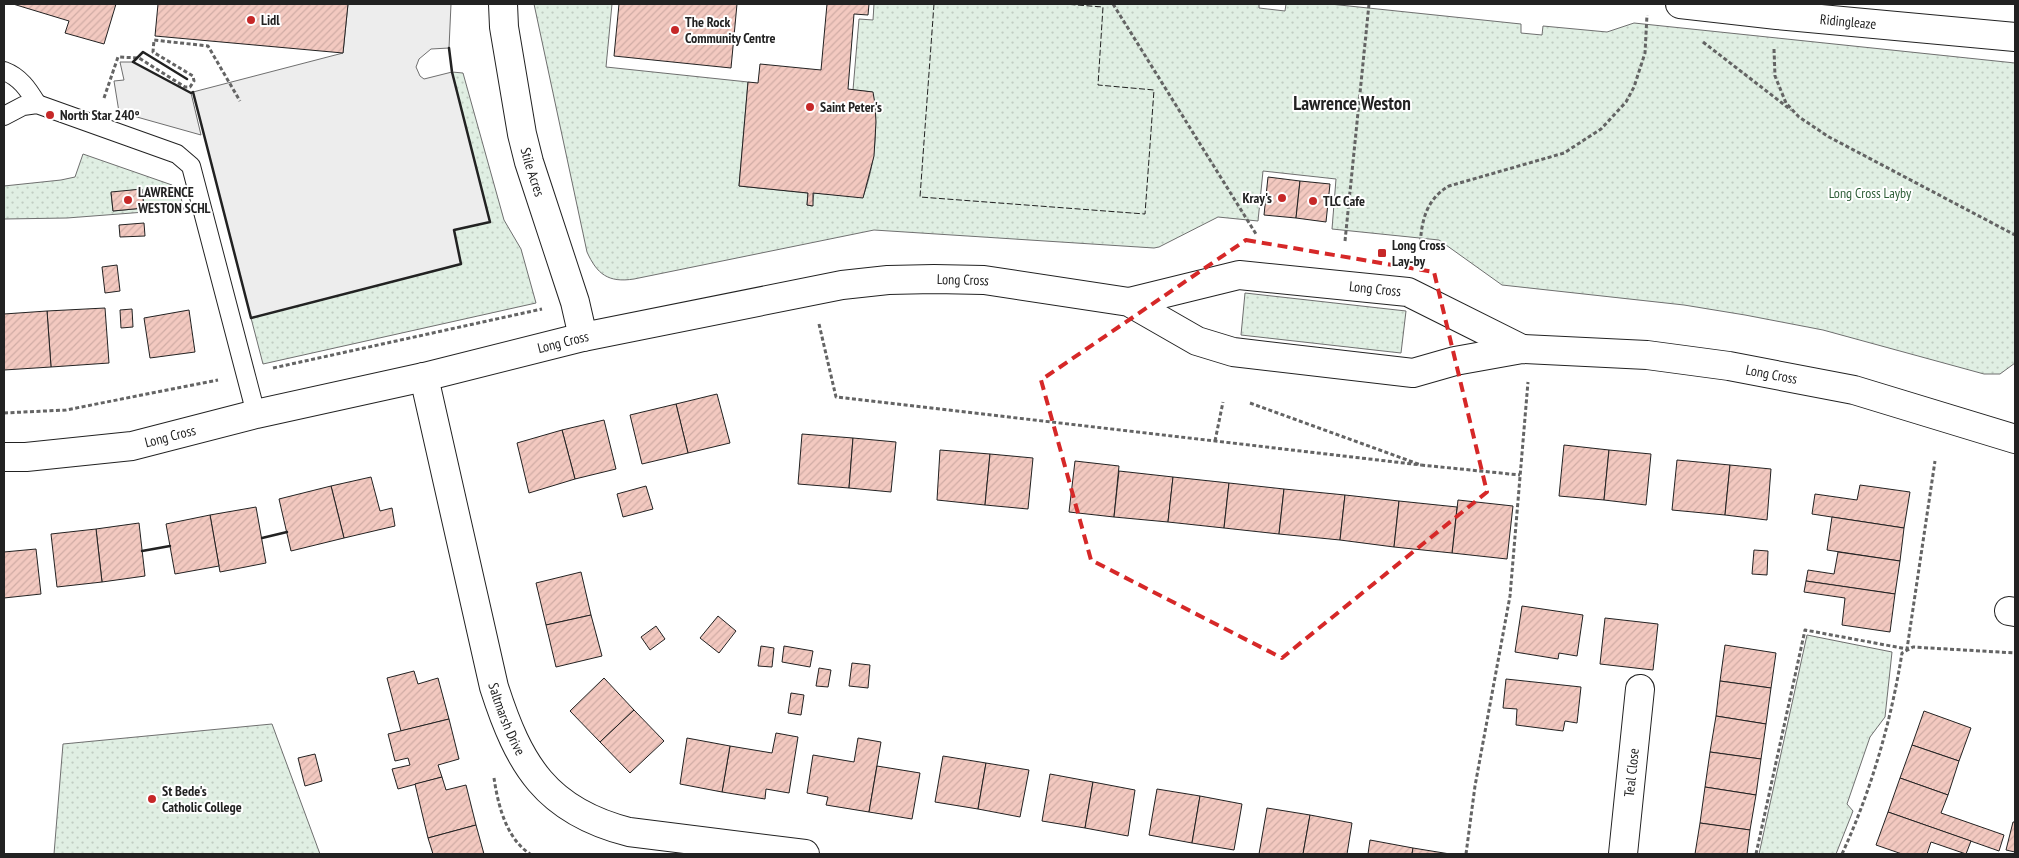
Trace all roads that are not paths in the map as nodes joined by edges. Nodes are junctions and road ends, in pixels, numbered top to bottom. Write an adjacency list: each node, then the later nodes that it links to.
1 (503, 4): 8 (street, Stile Acres)
2 (1680, 4): 3 (street, Ridingleaze)
3 (2015, 37)
4 (4, 71): 5 (lane)
5 (37, 104): 6 (lane); 11 (lane)
6 (4, 116)
7 (1130, 302): 8 (street, Long Cross); 9 (street, Long Cross); 9 (street, Long Cross)
8 (583, 337): 10 (street, Long Cross)
9 (1527, 349): 12 (street, Long Cross)
10 (424, 377): 11 (street, Long Cross); 15 (street, Saltmarsh Drive)
11 (256, 414): 13 (street, Long Cross)
12 (2015, 439)
13 (4, 457)
14 (1640, 689): 16 (street, Teal Close)
15 (805, 854)
16 (1623, 854)

